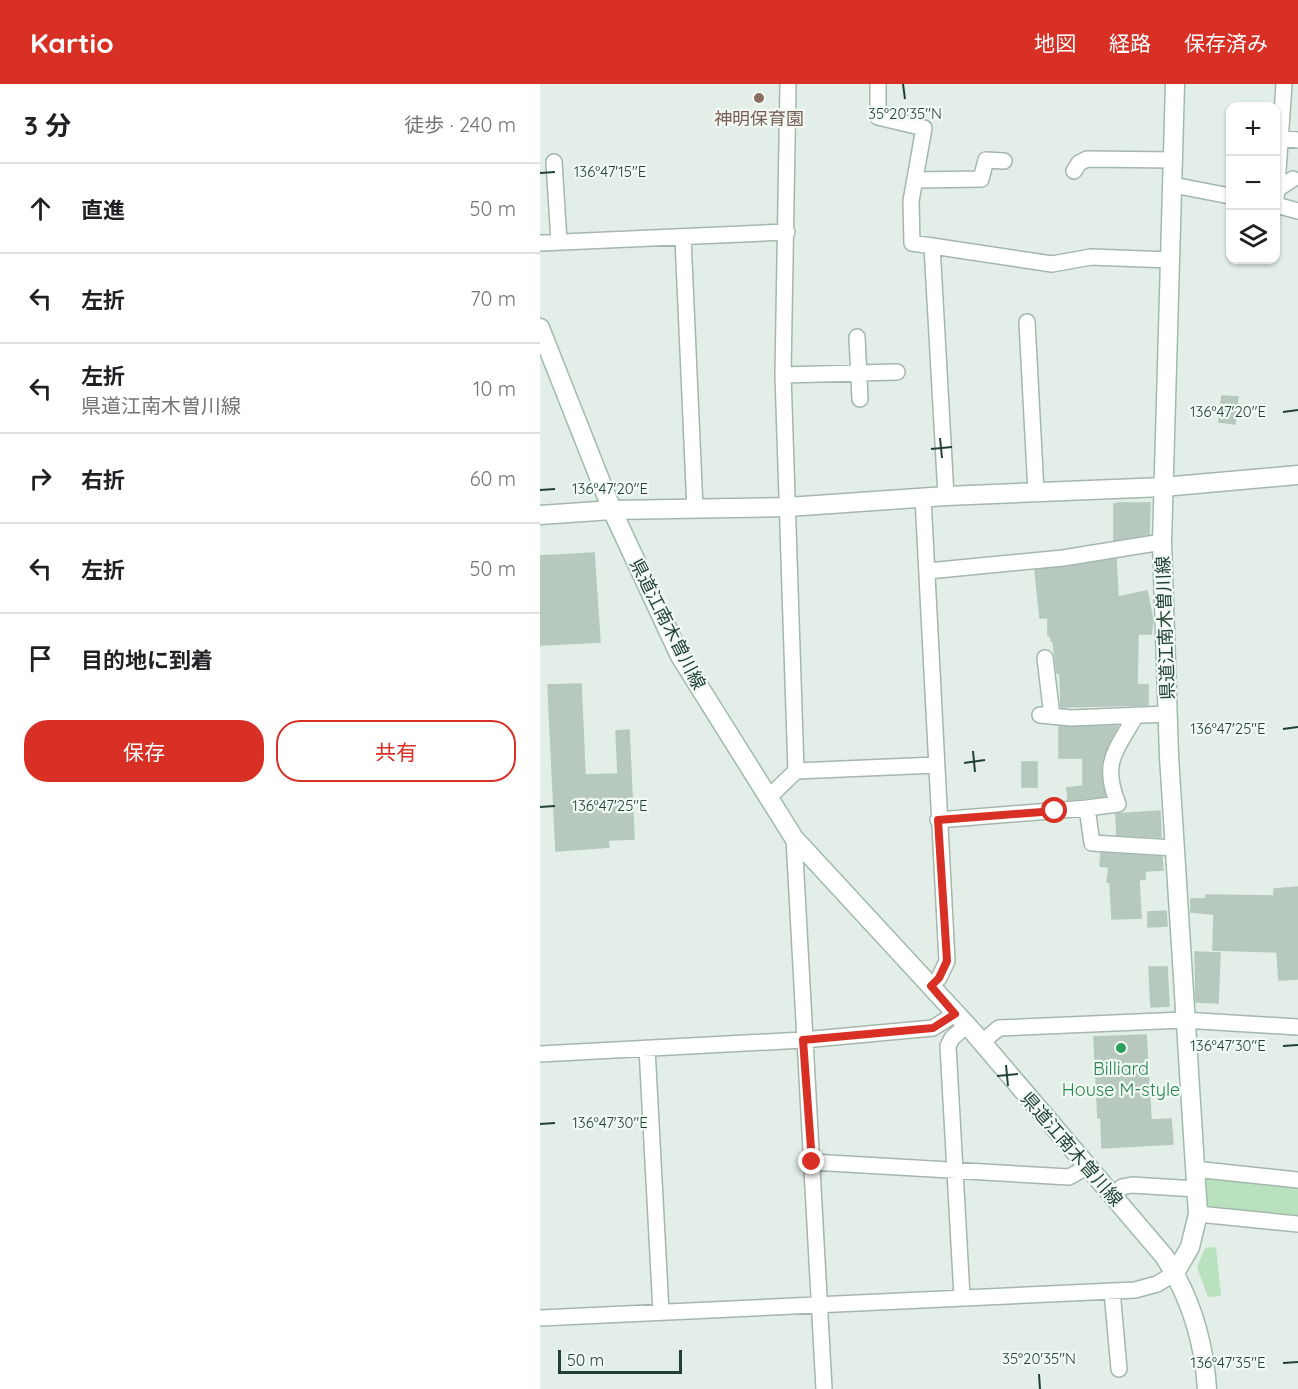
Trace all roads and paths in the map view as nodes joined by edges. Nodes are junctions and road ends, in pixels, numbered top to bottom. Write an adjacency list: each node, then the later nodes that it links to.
1 (788, 84): 18 (street)
2 (878, 84): 12 (street)
3 (1174, 84): 7 (main road, 県道江南木曽川線)
4 (1284, 84): 5 (street)
5 (1280, 138): 6 (street)
6 (1298, 140)
7 (1174, 160): 10 (street); 13 (main road, 県道江南木曽川線)
8 (1004, 161): 12 (street)
9 (554, 162): 20 (street)
10 (1074, 171)
11 (1293, 179): 14 (street)
12 (915, 180): 22 (street)
13 (1173, 185): 15 (street); 23 (main road, 県道江南木曽川線)
14 (1280, 187)
15 (1226, 195)
16 (1280, 206): 17 (street)
17 (1298, 211)
18 (787, 232): 19 (street); 29 (street)
19 (683, 238): 20 (street); 37 (street)
20 (559, 242): 21 (street)
21 (540, 243)
22 (932, 246): 23 (street); 34 (street)
23 (1170, 260): 32 (main road, 県道江南木曽川線)
24 (1027, 322): 33 (street)
25 (540, 328): 38 (main road, 県道江南木曽川線)
26 (857, 337): 28 (street)
27 (897, 372): 28 (street)
28 (858, 373): 29 (street); 30 (street)
29 (783, 375): 36 (street)
30 (860, 399)
31 (1298, 475): 32 (main road)
32 (1163, 487): 33 (main road); 40 (main road, 県道江南木曽川線)
33 (1036, 492): 34 (main road)
34 (946, 496): 35 (main road)
35 (923, 498): 36 (main road); 41 (street)
36 (788, 507): 37 (main road); 46 (street)
37 (695, 508): 38 (main road)
38 (612, 510): 39 (main road); 47 (main road, 県道江南木曽川線)
39 (540, 514)
40 (1162, 542): 41 (street); 43 (main road, 県道江南木曽川線)
41 (928, 571): 45 (street)
42 (1045, 658): 44 (street)
43 (1167, 714): 44 (street); 51 (main road, 県道江南木曽川線)
44 (1136, 715): 48 (street)
45 (936, 765): 46 (street); 49 (street)
46 (796, 771): 47 (street)
47 (768, 798): 50 (main road, 県道江南木曽川線)
48 (1087, 808): 49 (street); 51 (street)
49 (938, 820): 52 (street)
50 (794, 838): 52 (main road, 県道江南木曽川線); 56 (street)
51 (1174, 848): 54 (main road, 県道江南木曽川線)
52 (931, 986): 53 (main road, 県道江南木曽川線)
53 (960, 1020): 56 (street); 57 (main road, 県道江南木曽川線); 62 (street)
54 (1183, 1020): 55 (street); 57 (street); 63 (main road, 県道江南木曽川線)
55 (1298, 1027)
56 (803, 1040): 58 (street); 60 (street)
57 (982, 1042): 61 (main road, 県道江南木曽川線)
58 (647, 1048): 59 (street); 73 (street)
59 (540, 1054)
60 (812, 1162): 62 (street); 72 (street)
61 (1087, 1167): 62 (street); 66 (main road, 県道江南木曽川線)
62 (956, 1169): 71 (street)
63 (1194, 1169): 64 (street); 65 (main road, 県道江南木曽川線)
64 (1298, 1180)
65 (1196, 1189): 66 (street); 67 (main road, 県道江南木曽川線)
66 (1113, 1196): 69 (main road, 県道江南木曽川線)
67 (1198, 1214): 68 (street); 69 (main road, 県道江南木曽川線)
68 (1298, 1224)
69 (1175, 1273): 70 (street); 77 (main road, 県道江南木曽川線)
70 (1112, 1291): 71 (street); 75 (street)
71 (962, 1297): 72 (street)
72 (820, 1304): 73 (street); 76 (street)
73 (661, 1312): 74 (street)
74 (540, 1318)
75 (1119, 1369)
76 (824, 1389)
77 (1207, 1389)

